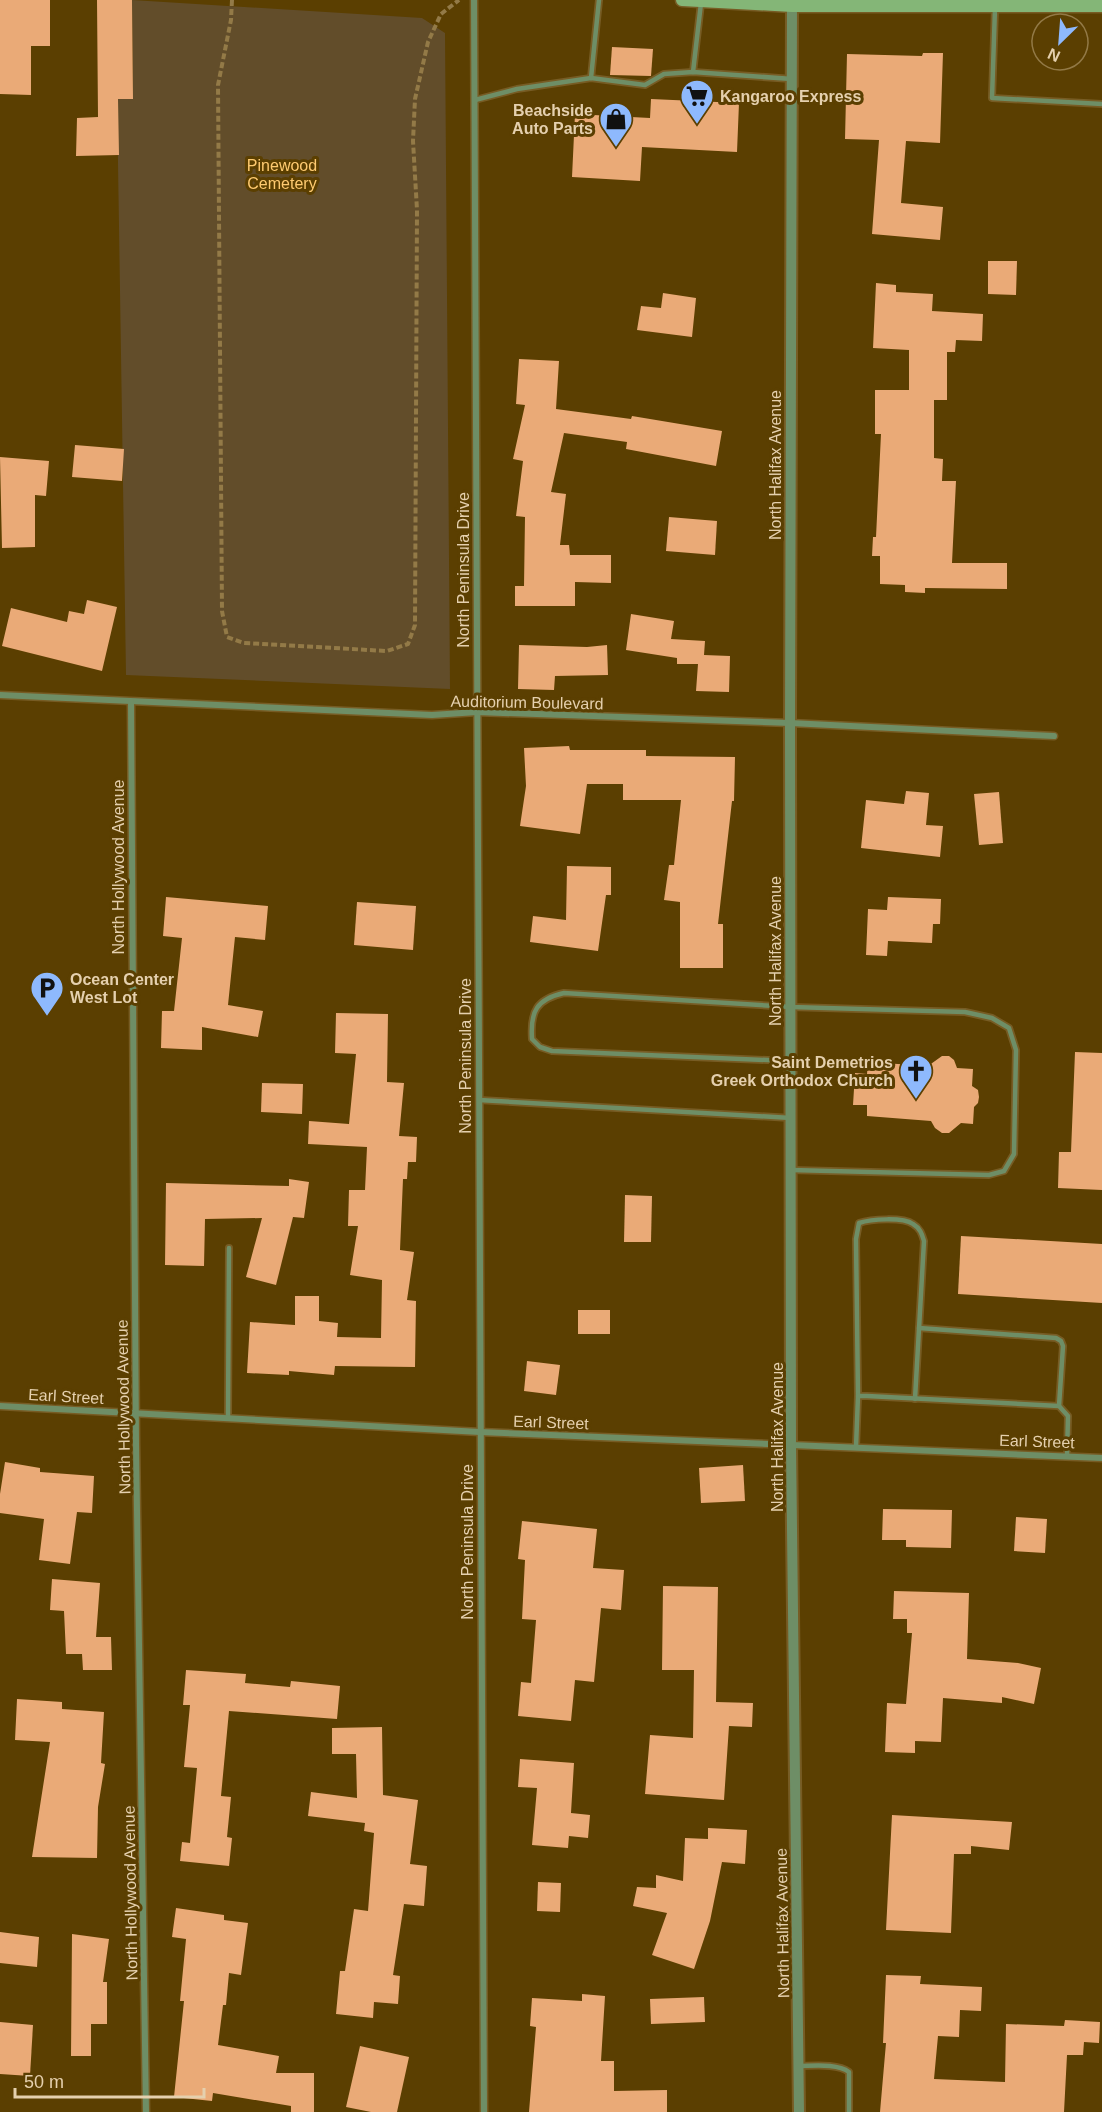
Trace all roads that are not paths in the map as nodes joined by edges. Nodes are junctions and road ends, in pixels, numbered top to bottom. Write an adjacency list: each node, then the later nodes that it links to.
1 (474, 0): 11 (street, North Peninsula Drive)
2 (599, 0): 9 (lane)
3 (682, 0): 4 (main road)
4 (701, 1): 5 (main road); 8 (lane)
5 (792, 3): 6 (main road); 10 (street, North Halifax Avenue)
6 (995, 6): 7 (main road); 12 (lane)
7 (1102, 6)
8 (693, 72): 9 (lane); 10 (lane)
9 (591, 78): 11 (lane)
10 (792, 79): 16 (street, North Halifax Avenue)
11 (475, 100): 15 (street, North Peninsula Drive)
12 (1102, 104)
13 (0, 695): 14 (street, Auditorium Boulevard)
14 (131, 702): 15 (street, Auditorium Boulevard); 29 (street, North Hollywood Avenue)
15 (477, 712): 16 (street, Auditorium Boulevard); 20 (street, North Peninsula Drive)
16 (790, 723): 17 (street, Auditorium Boulevard); 18 (street, North Halifax Avenue)
17 (1054, 736)
18 (791, 1007): 19 (street, North Halifax Avenue); 19 (lane); 22 (lane)
19 (791, 1061): 21 (street, North Halifax Avenue)
20 (478, 1100): 21 (lane); 31 (street, North Peninsula Drive)
21 (791, 1118): 22 (street, North Halifax Avenue)
22 (791, 1170): 32 (street, North Halifax Avenue)
23 (229, 1248): 30 (lane)
24 (919, 1328): 25 (lane); 26 (lane); 27 (lane)
25 (858, 1396): 26 (lane); 33 (lane)
26 (915, 1399): 27 (lane)
27 (1059, 1406): 34 (lane)
28 (0, 1407): 29 (street, Earl Street)
29 (136, 1413): 30 (street, Earl Street); 37 (street, North Hollywood Avenue)
30 (228, 1418): 31 (street, Earl Street)
31 (480, 1432): 32 (street, Earl Street); 38 (street, North Peninsula Drive)
32 (791, 1445): 33 (street, Earl Street); 36 (street, North Halifax Avenue)
33 (856, 1447): 34 (street, Earl Street)
34 (1067, 1456): 35 (street, Earl Street)
35 (1102, 1458)
36 (798, 2066): 39 (street, North Halifax Avenue); 40 (lane)
37 (146, 2112)
38 (484, 2112)
39 (799, 2112)
40 (849, 2112)

